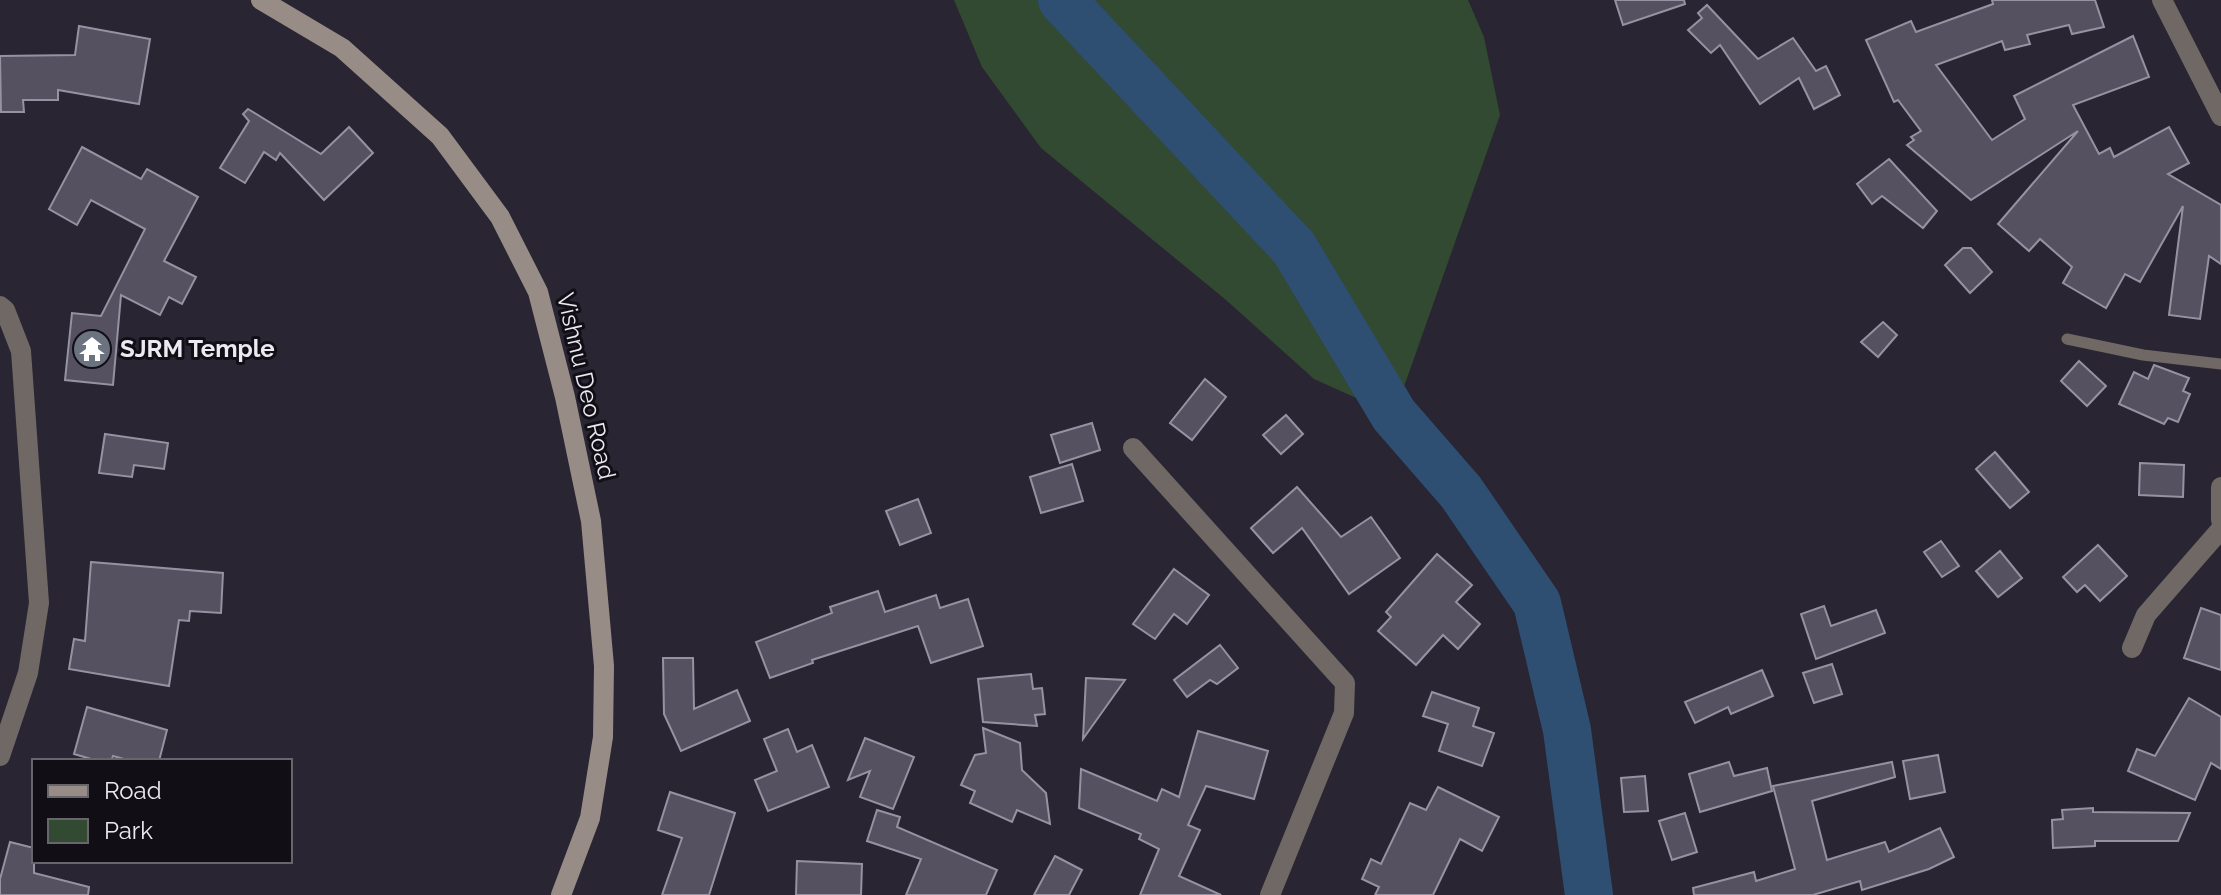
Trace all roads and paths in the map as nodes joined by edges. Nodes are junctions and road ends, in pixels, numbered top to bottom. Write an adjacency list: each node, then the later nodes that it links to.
1 (261, 0): 13 (street, Vishnu Deo Road)
2 (2162, 0): 3 (street)
3 (2221, 116)
4 (0, 306): 12 (street)
5 (2067, 339): 6 (lane)
6 (2221, 364)
7 (1133, 448): 14 (street)
8 (2221, 487): 9 (street)
9 (2221, 520)
10 (2221, 529): 11 (street)
11 (2132, 648)
12 (0, 756)
13 (561, 895)
14 (1270, 895)

